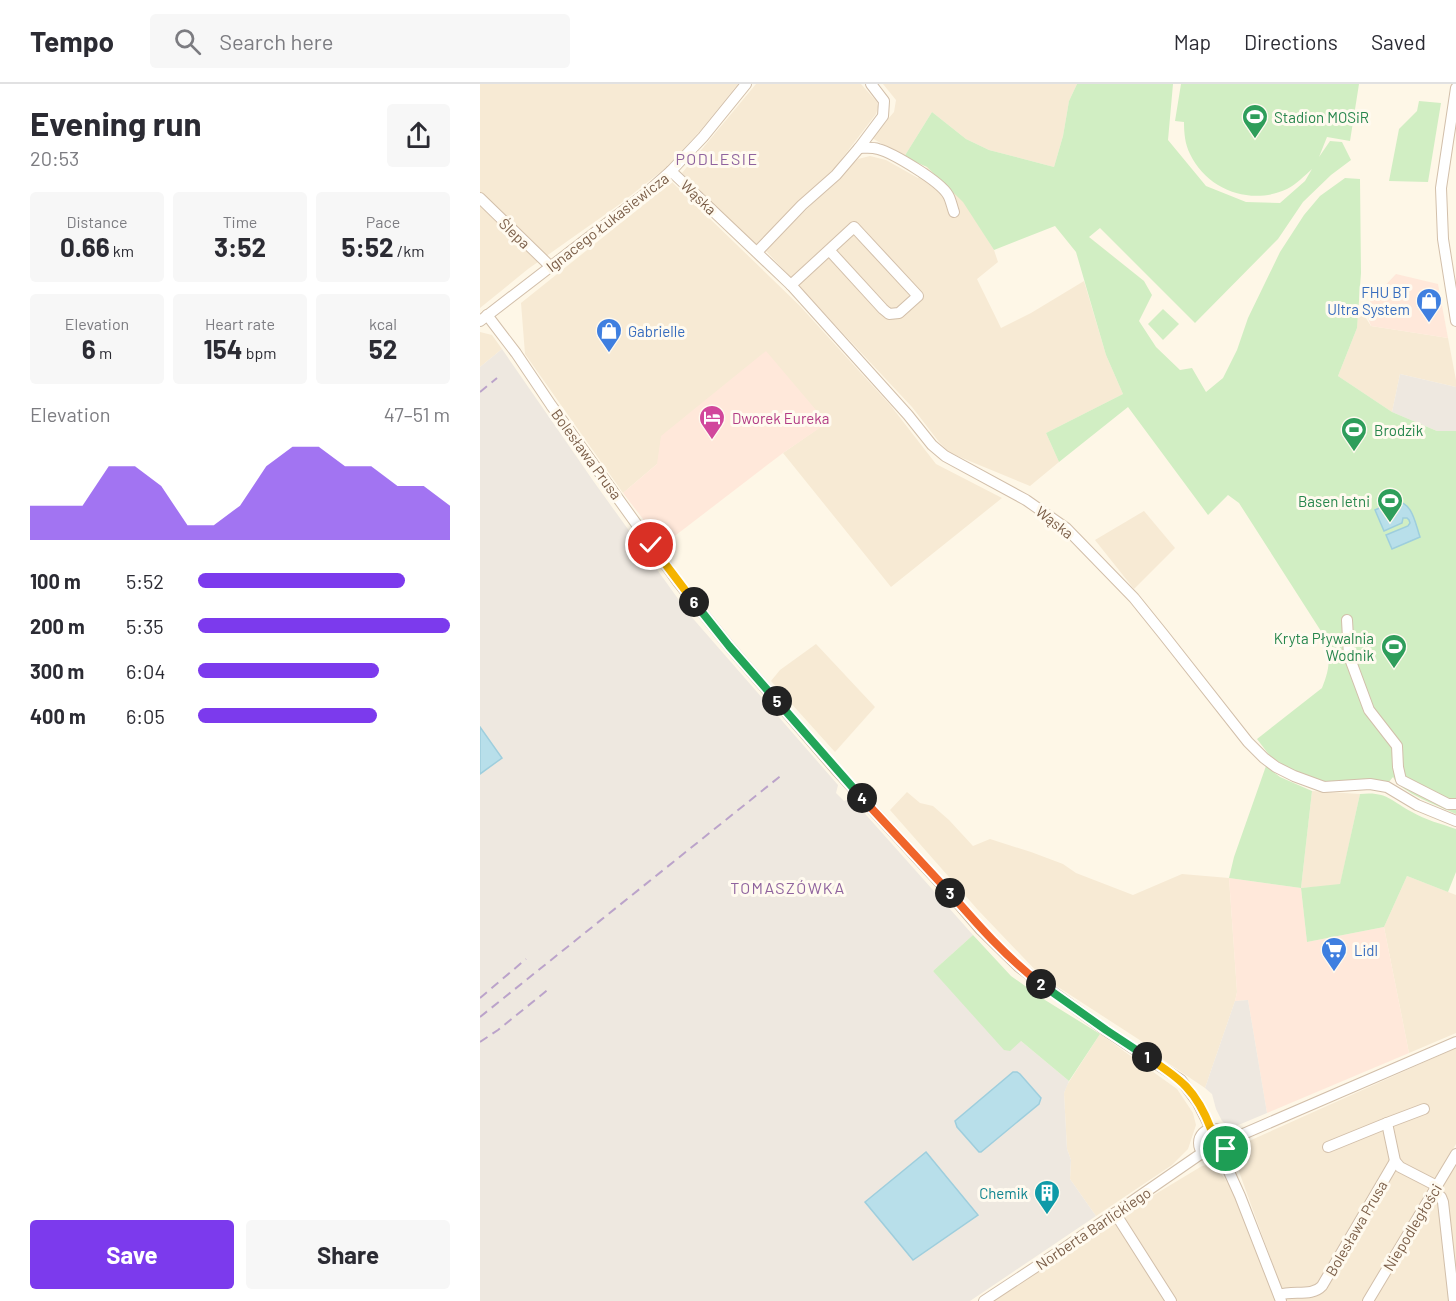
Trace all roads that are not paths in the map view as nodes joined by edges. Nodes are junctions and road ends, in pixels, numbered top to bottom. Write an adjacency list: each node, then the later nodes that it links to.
1 (746, 84): 5 (street, Ignacego Łukasiewicza)
2 (871, 84): 4 (street)
3 (1456, 88): 12 (street)
4 (859, 148): 7 (street); 9 (street)
5 (672, 171): 9 (street, Wąska); 10 (street, Ignacego Łukasiewicza)
6 (480, 198): 10 (street, Ślepa)
7 (954, 212)
8 (829, 250): 8 (street); 11 (street)
9 (757, 252): 11 (street, Wąska)
10 (551, 267): 13 (street, Ignacego Łukasiewicza)
11 (791, 285): 17 (street, Wąska)
12 (1455, 306): 14 (street)
13 (482, 318): 23 (street, Bolesława Prusa)
14 (1456, 321)
15 (1347, 620): 16 (street)
16 (1401, 780): 17 (street); 18 (street)
17 (1391, 789): 19 (street, Wąska)
18 (1456, 804)
19 (1456, 821)
20 (1456, 1042): 24 (street)
21 (1424, 1109): 22 (street)
22 (1386, 1124): 25 (street); 29 (street)
23 (1211, 1129): 24 (street); 26 (street)
24 (1227, 1141): 28 (street)
25 (1328, 1148)
26 (1202, 1153): 28 (street); 31 (street, Norberta Barlickiego)
27 (1456, 1154): 30 (street, Niepodległości)
28 (1220, 1156): 32 (street, Bolesława Prusa)
29 (1395, 1161): 30 (street); 32 (street, Bolesława Prusa)
30 (1435, 1189): 35 (street, Niepodległości); 36 (street)
31 (1115, 1213): 33 (street, Norberta Barlickiego); 34 (street)
32 (1280, 1298)
33 (984, 1301)
34 (1171, 1301)
35 (1368, 1301)
36 (1455, 1301)

